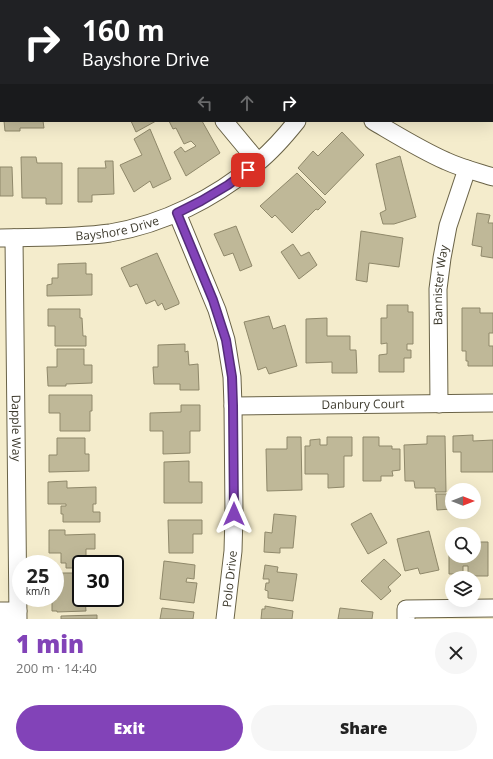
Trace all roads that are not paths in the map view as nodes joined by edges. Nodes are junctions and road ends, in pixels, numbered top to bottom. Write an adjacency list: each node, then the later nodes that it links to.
1 (225, 122): 4 (street)
2 (296, 122): 4 (street, Bayshore Drive)
3 (375, 122): 5 (street)
4 (258, 162): 7 (street, Bayshore Drive)
5 (467, 169): 6 (street); 10 (street, Bannister Way)
6 (493, 177)
7 (177, 213): 8 (street, Bayshore Drive); 11 (street, Polo Drive)
8 (7, 238): 15 (street, Dapple Way)
9 (493, 403): 10 (street, Danbury Court)
10 (439, 404): 11 (street, Danbury Court)
11 (233, 406): 16 (street, Polo Drive)
12 (493, 608): 14 (street)
13 (0, 611): 15 (street)
14 (406, 614)
15 (18, 615)
16 (225, 619)

